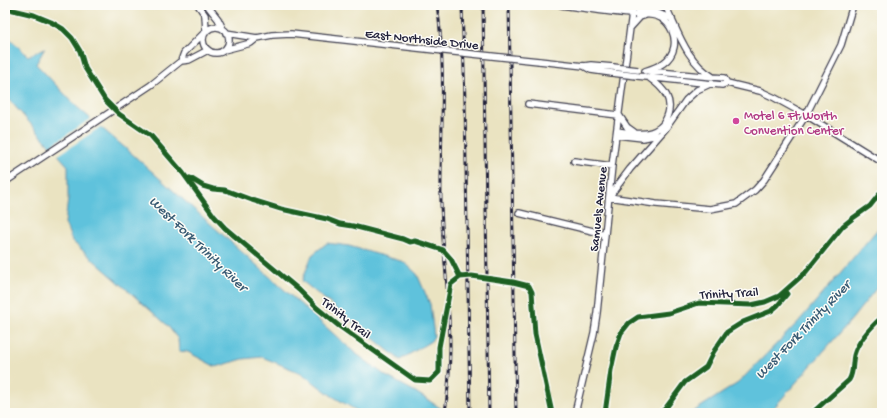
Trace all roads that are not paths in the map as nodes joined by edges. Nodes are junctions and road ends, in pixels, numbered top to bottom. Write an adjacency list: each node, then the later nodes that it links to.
1 (198, 5): 11 (street)
2 (207, 5): 10 (street)
3 (561, 5): 6 (street)
4 (665, 5): 8 (street)
5 (853, 5): 24 (street)
6 (632, 9): 7 (street); 8 (street); 9 (street, Samuels Avenue)
7 (647, 14): 9 (street); 16 (street)
8 (672, 19): 19 (street)
9 (630, 28): 23 (street, Samuels Avenue)
10 (225, 31): 11 (street); 12 (street, East Northside Drive); 14 (street)
11 (205, 32): 13 (street); 15 (street)
12 (257, 38): 14 (street, East Northside Drive); 17 (street, East Northside Drive, bridge)
13 (208, 50): 14 (street); 15 (street)
14 (224, 50)
15 (181, 61): 31 (street)
16 (645, 71): 17 (street, East Northside Drive); 19 (street, East Northside Drive)
17 (637, 73): 18 (street, East Northside Drive)
18 (648, 77): 20 (street, East Northside Drive); 26 (street)
19 (716, 78): 21 (street, East Northside Drive)
20 (712, 83): 21 (street, East Northside Drive); 27 (street)
21 (727, 83): 24 (street, East Northside Drive)
22 (528, 104): 23 (street)
23 (618, 115): 25 (street, Samuels Avenue); 26 (street)
24 (806, 115): 29 (street, East Northside Drive); 32 (street)
25 (616, 133): 26 (street); 27 (street); 30 (street, Samuels Avenue)
26 (634, 133)
27 (658, 135): 32 (street)
28 (574, 161): 30 (street)
29 (882, 162)
30 (612, 166): 32 (street, Samuels Avenue)
31 (5, 182)
32 (609, 197): 34 (street, Samuels Avenue)
33 (519, 213): 34 (street)
34 (606, 234): 35 (street, Samuels Avenue)
35 (575, 413)

